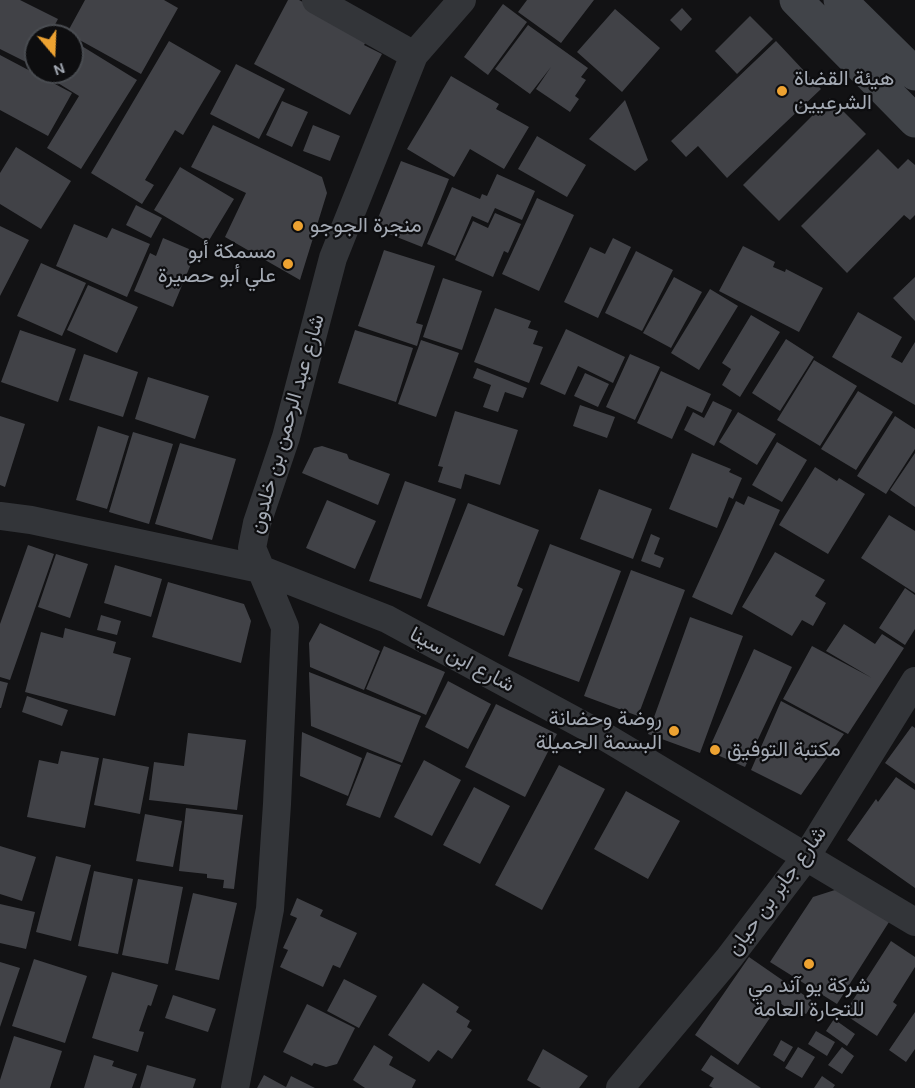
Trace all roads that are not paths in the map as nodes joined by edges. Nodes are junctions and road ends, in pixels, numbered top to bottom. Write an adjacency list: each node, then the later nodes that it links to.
1 (316, 0): 5 (street)
2 (462, 0): 5 (street, شارع عبد الرحمن بن خلدون)
3 (796, 0): 7 (main road)
4 (840, 0): 6 (main road)
5 (414, 56): 9 (street, شارع عبد الرحمن بن خلدون)
6 (915, 74)
7 (915, 121)
8 (0, 516): 9 (street, شارع ابن سينا)
9 (260, 569): 11 (street, شارع ابن سينا); 13 (street, شارع عبد الرحمن بن خلدون)
10 (915, 681): 11 (street, شارع جابر بن حيان)
11 (806, 857): 12 (street, شارع ابن سينا); 14 (street, شارع جابر بن حيان)
12 (915, 922)
13 (235, 1088)
14 (620, 1088)

